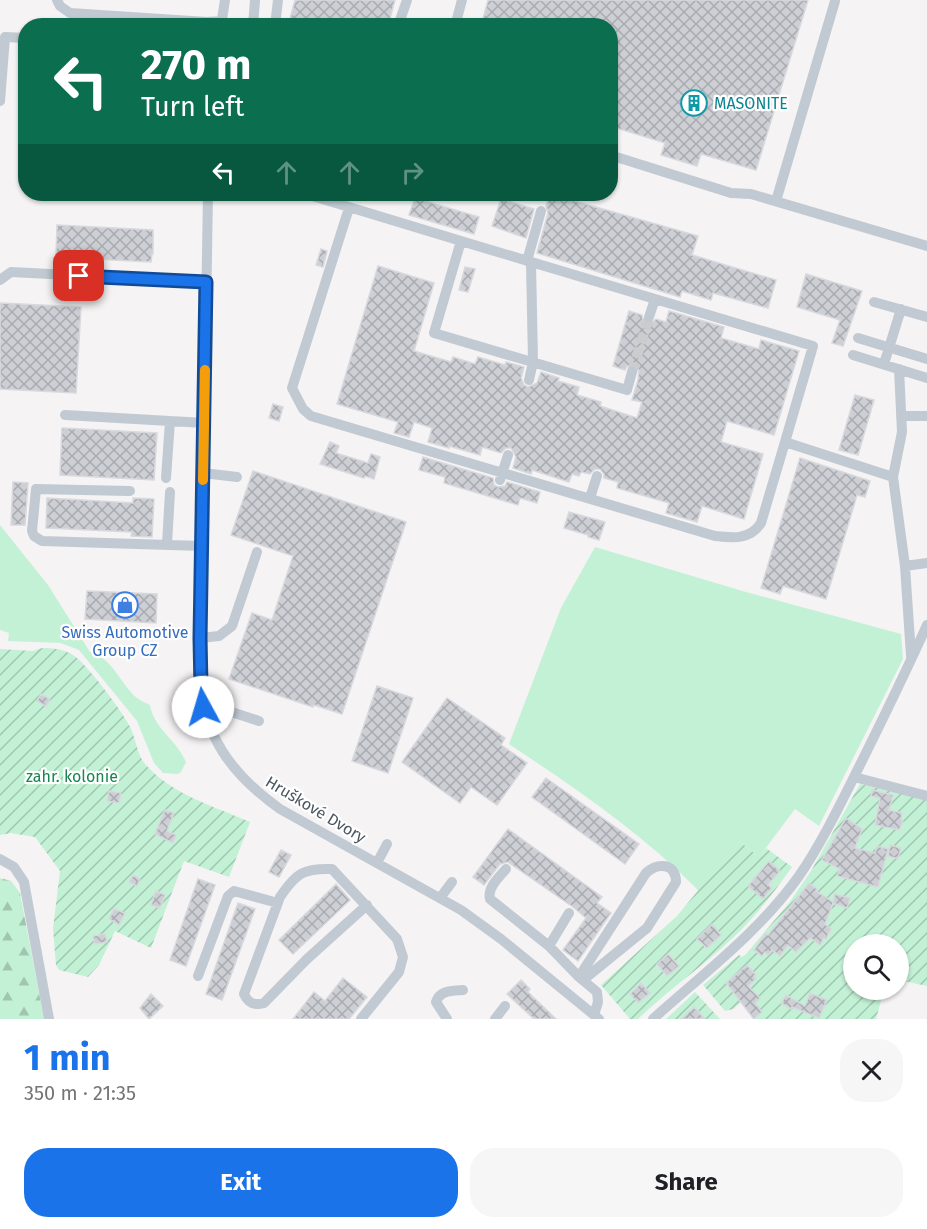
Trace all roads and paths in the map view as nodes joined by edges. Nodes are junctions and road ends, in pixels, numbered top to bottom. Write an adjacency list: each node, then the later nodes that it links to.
1 (57, 0): 8 (street)
2 (225, 0): 9 (street)
3 (255, 0): 10 (street)
4 (278, 0): 11 (street)
5 (407, 0): 12 (street)
6 (462, 0): 13 (street)
7 (835, 2): 19 (street)
8 (146, 18)
9 (223, 18)
10 (254, 18)
11 (276, 18)
12 (401, 18)
13 (457, 18)
14 (18, 38): 15 (street)
15 (0, 101)
16 (618, 158): 19 (street)
17 (208, 201): 26 (street, Hruškové Dvory)
18 (328, 201): 20 (street)
19 (776, 201): 23 (street)
20 (349, 208): 22 (street); 50 (street)
21 (541, 211): 24 (street)
22 (461, 241): 24 (street); 36 (street)
23 (927, 246)
24 (529, 261): 27 (street); 36 (street)
25 (0, 280): 26 (street)
26 (206, 282): 46 (street, Hruškové Dvory)
27 (655, 299): 30 (street); 47 (street)
28 (874, 302): 29 (street)
29 (901, 309): 31 (street); 33 (street)
30 (649, 317)
31 (927, 317)
32 (858, 338): 33 (street)
33 (889, 347): 35 (street); 37 (street)
34 (853, 355): 37 (street)
35 (927, 358)
36 (533, 362): 39 (street); 41 (street)
37 (884, 364): 38 (street)
38 (899, 369): 40 (street); 43 (street)
39 (632, 372)
40 (927, 378)
41 (529, 380)
42 (65, 415): 45 (street)
43 (901, 416): 44 (street); 53 (street)
44 (927, 416)
45 (170, 421): 46 (street); 54 (street)
46 (205, 423): 49 (street, Hruškové Dvory)
47 (785, 442): 53 (street); 57 (street)
48 (508, 455): 50 (street)
49 (203, 473): 52 (street); 59 (street, Hruškové Dvory)
50 (501, 476): 57 (street)
51 (597, 476): 57 (street)
52 (237, 477)
53 (892, 477): 62 (street)
54 (166, 478)
55 (130, 491): 58 (street)
56 (170, 492): 58 (street)
57 (590, 498)
58 (167, 544): 59 (street)
59 (202, 546): 64 (street, Hruškové Dvory)
60 (257, 552): 64 (street)
61 (927, 563): 62 (street)
62 (905, 566): 65 (street)
63 (927, 625): 65 (street)
64 (200, 638): 66 (street, Hruškové Dvory)
65 (911, 660): 68 (street)
66 (203, 707): 67 (street); 72 (street, Hruškové Dvory)
67 (259, 721)
68 (854, 777): 69 (street); 89 (street)
69 (927, 796)
70 (387, 844): 72 (street)
71 (0, 859): 85 (street)
72 (377, 862): 75 (street, Hruškové Dvory)
73 (506, 868): 79 (street)
74 (452, 882): 75 (street)
75 (440, 898): 84 (street, Hruškové Dvory)
76 (278, 903): 77 (street); 77 (street); 80 (street)
77 (367, 905): 86 (street)
78 (569, 913): 79 (street)
79 (549, 946): 81 (street)
80 (198, 976)
81 (581, 978): 81 (street); 84 (street)
82 (463, 990): 87 (street)
83 (505, 1006): 88 (street)
84 (596, 1017)
85 (49, 1019)
86 (361, 1019)
87 (447, 1019)
88 (495, 1019)
89 (653, 1019)

